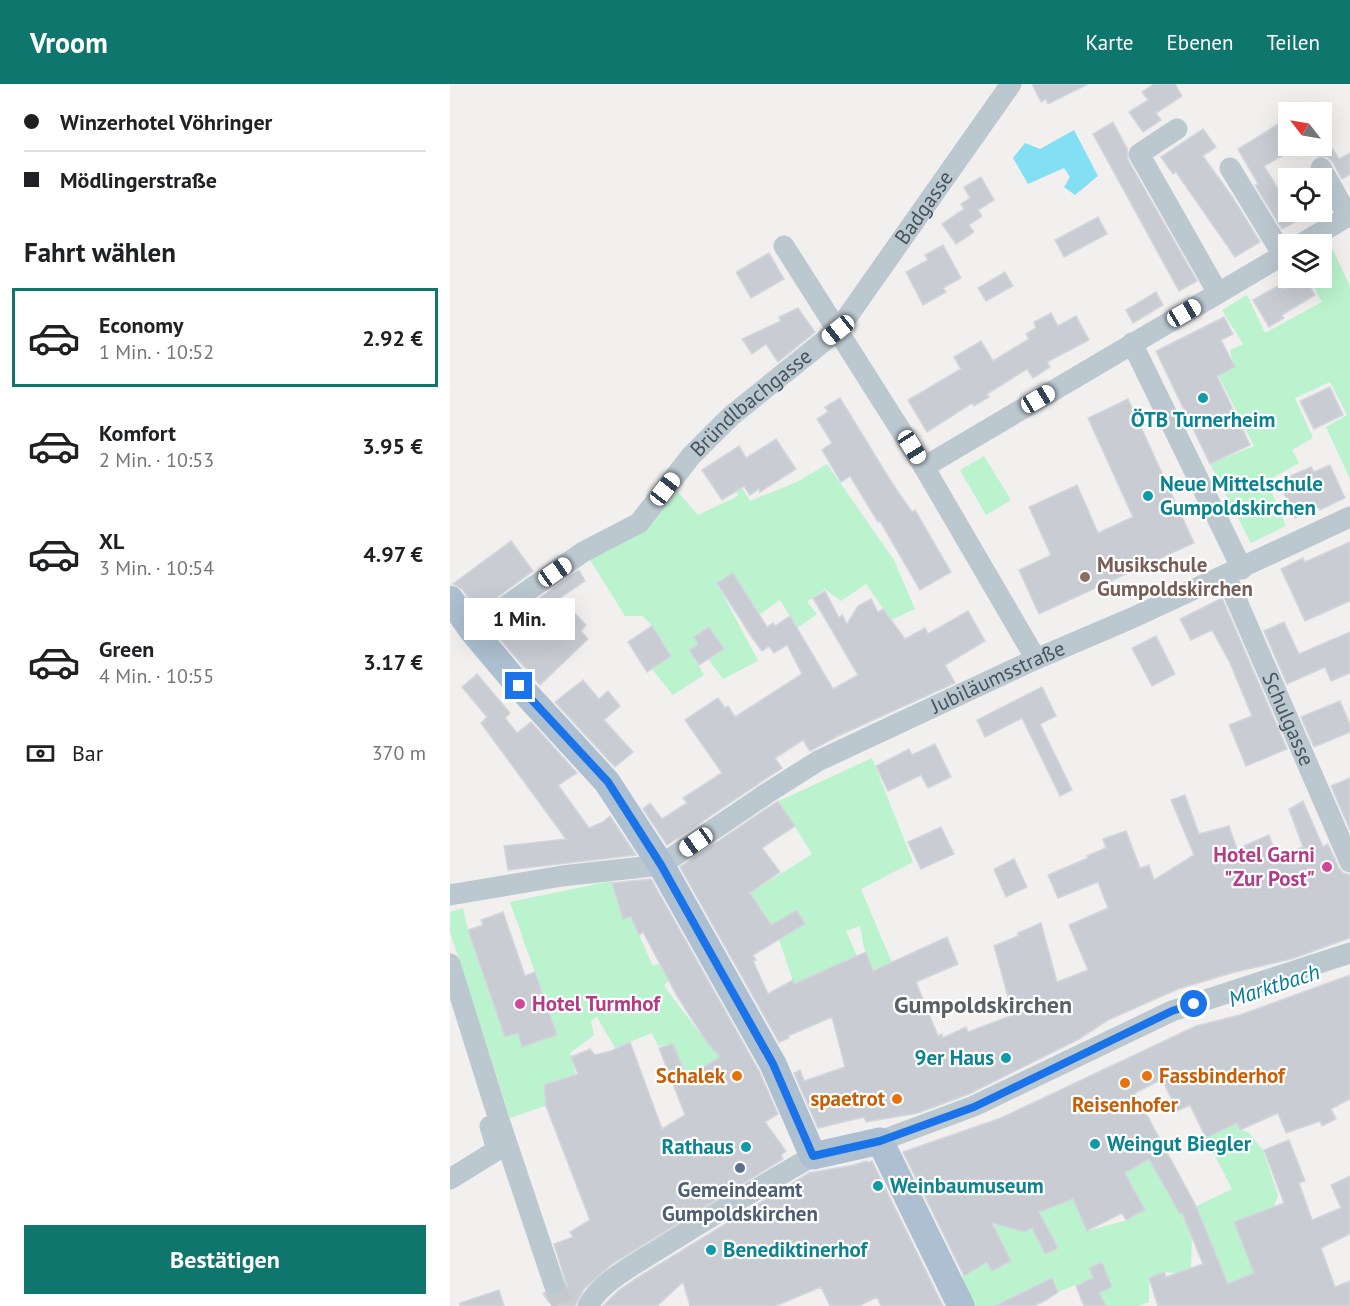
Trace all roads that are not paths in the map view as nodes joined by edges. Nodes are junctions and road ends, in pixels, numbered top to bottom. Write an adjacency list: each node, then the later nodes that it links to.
1 (1011, 84): 11 (street, Badgasse)
2 (1177, 129): 10 (street)
3 (1230, 168): 6 (street)
4 (1332, 187): 5 (street)
5 (1349, 216): 7 (street)
6 (1279, 234)
7 (1319, 234)
8 (784, 246): 11 (street)
9 (1278, 258): 10 (street)
10 (1218, 293): 12 (street)
11 (838, 330): 13 (street); 17 (street, Bründlbachgasse)
12 (1132, 344): 13 (street); 15 (street, Schulgasse)
13 (924, 466): 18 (street)
14 (1350, 517): 15 (street, Jubiläumsstraße)
15 (1234, 572): 18 (street, Jubiläumsstraße); 19 (street, Schulgasse)
16 (450, 598): 17 (main road)
17 (472, 630): 20 (main road)
18 (1036, 659): 20 (street, Jubiläumsstraße)
19 (1350, 862)
20 (661, 865): 21 (street); 26 (main road)
21 (450, 895)
22 (1350, 953): 25 (street)
23 (450, 964): 28 (street)
24 (450, 1000): 27 (street)
25 (880, 1141): 26 (main road); 30 (main road)
26 (813, 1156): 29 (street)
27 (450, 1179)
28 (554, 1284)
29 (590, 1303)
30 (961, 1306)

